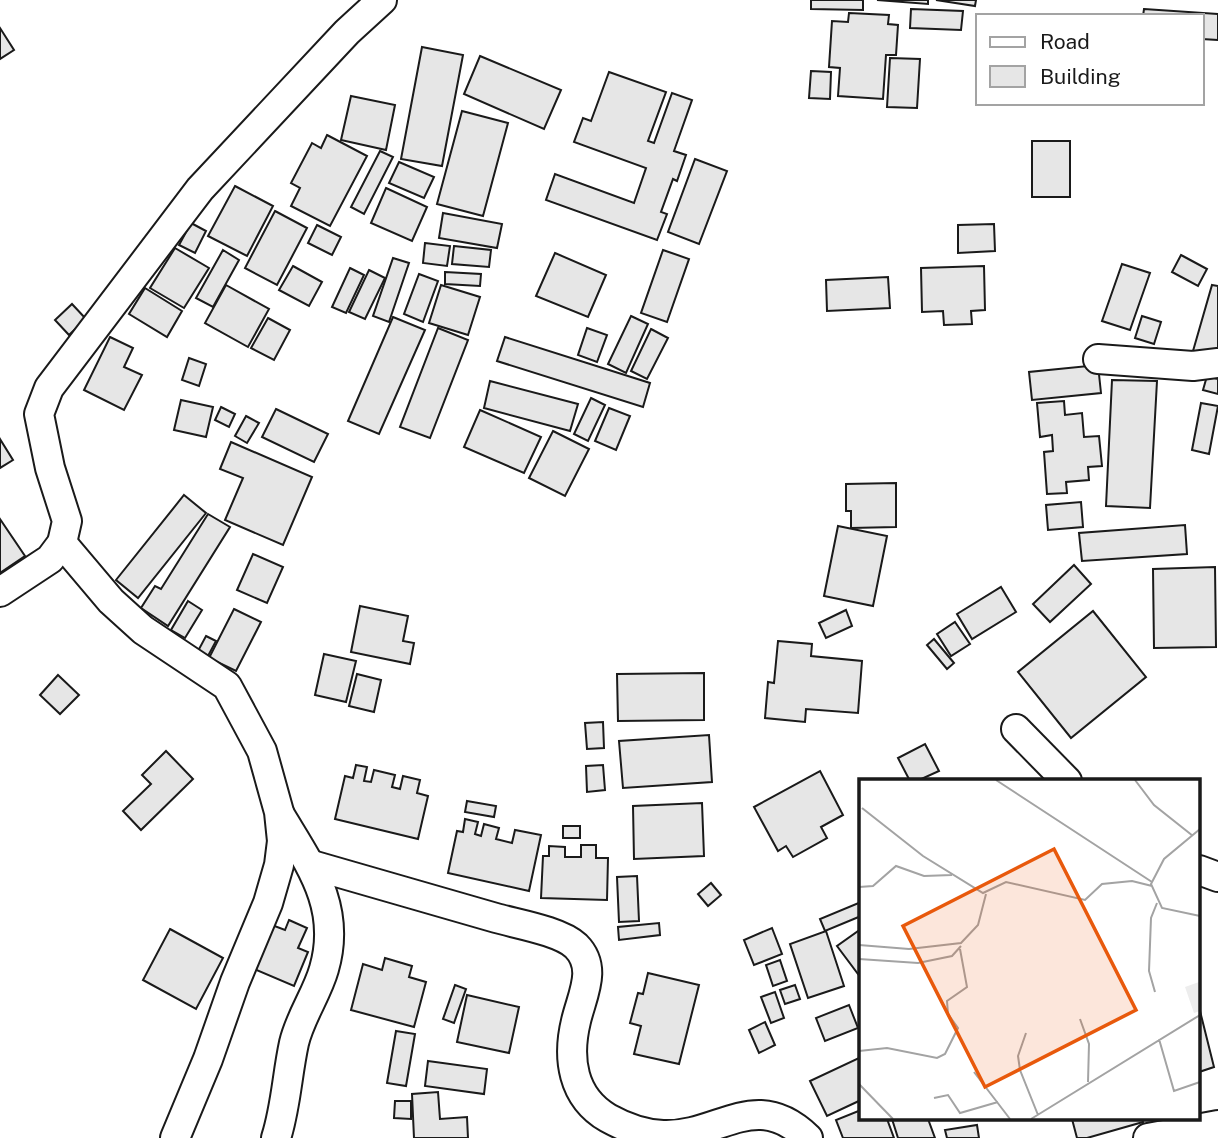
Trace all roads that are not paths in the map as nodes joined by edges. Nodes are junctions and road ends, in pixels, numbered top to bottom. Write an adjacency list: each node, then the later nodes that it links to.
1 (382, 0): 4 (street)
2 (1098, 359): 3 (street)
3 (1218, 363)
4 (62, 543): 5 (street); 8 (street)
5 (0, 592)
6 (1016, 729): 7 (street)
7 (1065, 779)
8 (279, 812): 9 (street); 13 (street)
9 (312, 866): 14 (street); 15 (street)
10 (1200, 870): 11 (street)
11 (1218, 877)
12 (1218, 1125): 16 (street)
13 (175, 1138)
14 (276, 1138)
15 (808, 1138)
16 (1148, 1138)

